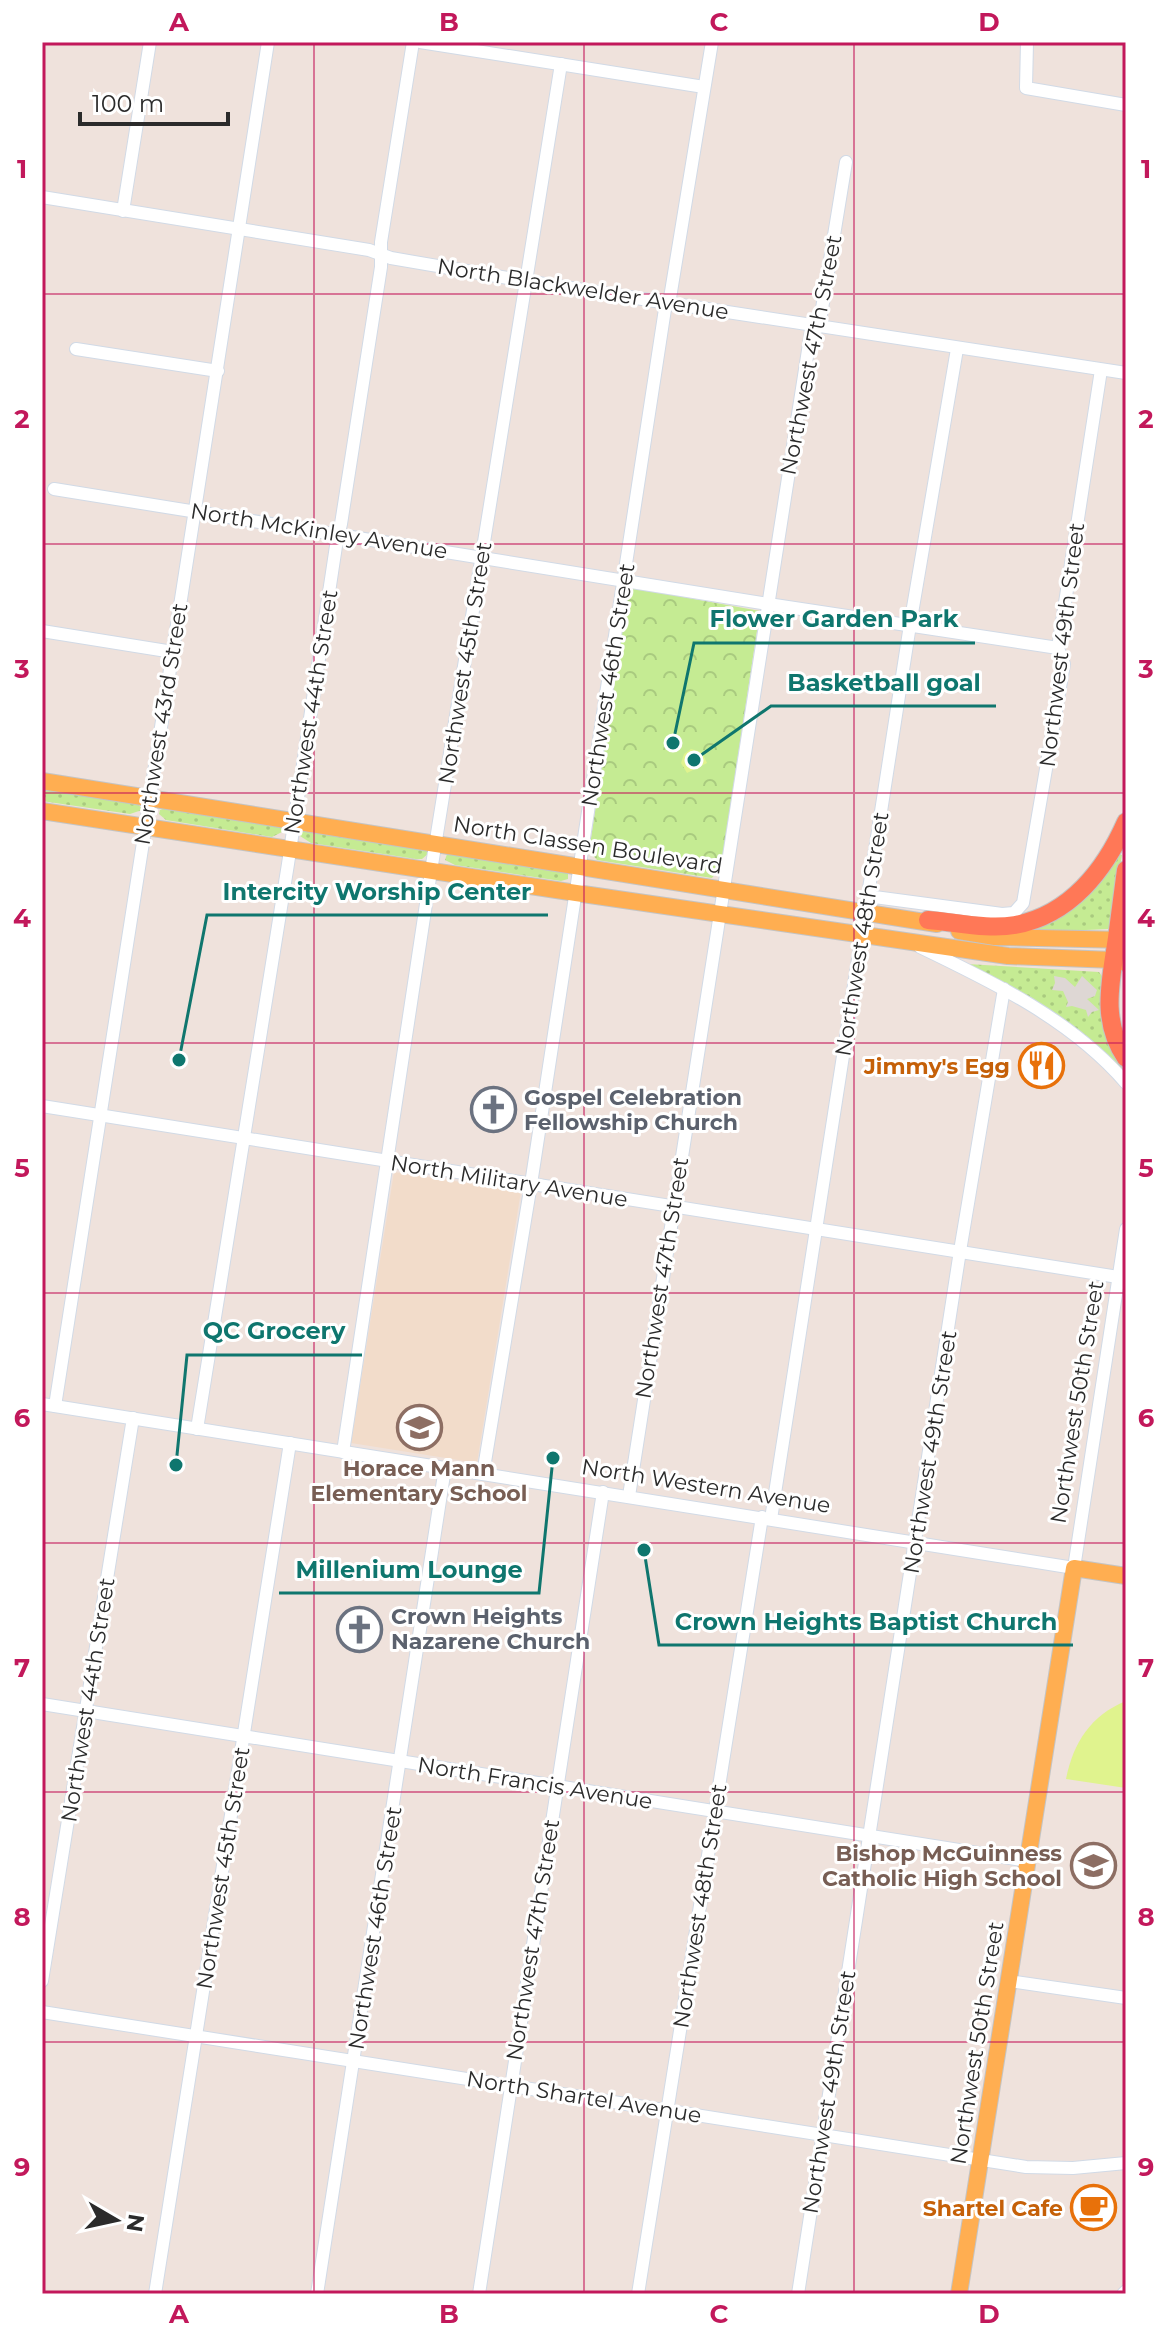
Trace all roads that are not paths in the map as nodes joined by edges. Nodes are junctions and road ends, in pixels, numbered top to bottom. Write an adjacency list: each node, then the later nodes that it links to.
1 (150, 42): 12 (street)
2 (268, 42): 13 (street, Northwest 43rd Street)
3 (413, 42): 14 (street, Northwest 44th Street)
4 (420, 42): 7 (street)
5 (712, 42): 8 (street, Northwest 46th Street)
6 (1027, 42): 9 (street)
7 (561, 64): 8 (street); 15 (street, Northwest 45th Street)
8 (704, 87): 16 (street, Northwest 46th Street)
9 (1126, 105)
10 (846, 162): 17 (street, Northwest 47th Street)
11 (42, 197): 12 (street, North Blackwelder Avenue)
12 (123, 211): 13 (street, North Blackwelder Avenue)
13 (240, 229): 14 (street, North Blackwelder Avenue); 21 (street, Northwest 43rd Street)
14 (381, 255): 15 (street, North Blackwelder Avenue); 25 (street, Northwest 44th Street)
15 (525, 281): 16 (street, North Blackwelder Avenue); 26 (street, Northwest 45th Street)
16 (669, 304): 17 (street, North Blackwelder Avenue); 27 (street, Northwest 46th Street)
17 (819, 327): 19 (street, North Blackwelder Avenue); 28 (street, Northwest 47th Street)
18 (76, 349): 21 (street)
19 (957, 349): 20 (street, North Blackwelder Avenue); 29 (street, Northwest 48th Street)
20 (1101, 370): 22 (street, North Blackwelder Avenue); 31 (street, Northwest 49th Street)
21 (218, 371): 24 (street, Northwest 43rd Street)
22 (1126, 373)
23 (54, 489): 24 (street, North McKinley Avenue)
24 (195, 512): 25 (street, North McKinley Avenue); 32 (street, Northwest 43rd Street)
25 (339, 534): 26 (street, North McKinley Avenue); 36 (street, Northwest 44th Street)
26 (481, 558): 27 (street, North McKinley Avenue); 39 (street, Northwest 45th Street)
27 (624, 580): 28 (street, North McKinley Avenue); 41 (street, Northwest 46th Street)
28 (768, 604): 29 (street, North McKinley Avenue); 44 (street, Northwest 47th Street)
29 (910, 625): 31 (street, North McKinley Avenue); 46 (street, Northwest 48th Street)
30 (42, 631): 32 (street)
31 (1058, 648): 46 (street, Northwest 49th Street)
32 (173, 652): 34 (street, Northwest 43rd Street)
33 (42, 781): 34 (main road, North Classen Boulevard)
34 (151, 798): 36 (main road, North Classen Boulevard); 38 (street, Northwest 43rd Street)
35 (42, 811): 38 (main road)
36 (294, 821): 39 (main road, North Classen Boulevard); 40 (street, Northwest 44th Street)
37 (1126, 822): 48 (highway)
38 (145, 827): 40 (main road); 57 (street, Northwest 43rd Street)
39 (437, 843): 41 (main road, North Classen Boulevard); 43 (street, Northwest 45th Street)
40 (290, 849): 43 (main road); 58 (street, Northwest 44th Street)
41 (580, 867): 44 (main road, North Classen Boulevard); 45 (street, Northwest 46th Street)
42 (1126, 870): 50 (highway)
43 (431, 871): 45 (main road); 59 (street, Northwest 45th Street)
44 (724, 889): 46 (main road, North Classen Boulevard); 47 (street, Northwest 47th Street)
45 (576, 893): 47 (main road); 60 (street, Northwest 46th Street)
46 (866, 904): 48 (main road, North Classen Boulevard); 49 (street, Northwest 48th Street)
47 (719, 914): 49 (main road); 61 (street, Northwest 47th Street)
48 (928, 920): 50 (main road, North Classen Boulevard)
49 (861, 934): 51 (main road); 62 (street, Northwest 48th Street)
50 (1122, 940): 52 (highway)
51 (910, 942): 52 (main road); 53 (street)
52 (1120, 962): 54 (highway)
53 (1004, 989): 55 (street); 64 (street, Northwest 49th Street)
54 (1126, 1058)
55 (1126, 1083)
56 (42, 1106): 57 (street, North Military Avenue)
57 (100, 1114): 58 (street, North Military Avenue); 67 (street, Northwest 43rd Street)
58 (243, 1138): 59 (street, North Military Avenue); 69 (street, Northwest 44th Street)
59 (388, 1162): 60 (street, North Military Avenue); 71 (street, Northwest 45th Street)
60 (531, 1184): 61 (street, North Military Avenue); 73 (street, Northwest 46th Street)
61 (673, 1207): 62 (street, North Military Avenue); 75 (street, Northwest 47th Street)
62 (818, 1229): 64 (street, North Military Avenue); 76 (street, Northwest 48th Street)
63 (1126, 1229): 65 (street, Northwest 50th Street)
64 (960, 1251): 65 (street, North Military Avenue); 77 (street, Northwest 49th Street)
65 (1118, 1277): 66 (street, Northwest 50th Street)
66 (1120, 1303): 78 (street, Northwest 50th Street)
67 (49, 1405): 68 (street, North Western Avenue)
68 (133, 1418): 69 (street, North Western Avenue); 81 (street, Northwest 44th Street)
69 (197, 1429): 70 (street, North Western Avenue)
70 (290, 1443): 71 (street, North Western Avenue); 82 (street, Northwest 45th Street)
71 (343, 1452): 72 (street, North Western Avenue)
72 (445, 1468): 73 (street, North Western Avenue); 83 (street, Northwest 46th Street)
73 (483, 1474): 74 (street, North Western Avenue)
74 (603, 1492): 75 (street, North Western Avenue); 84 (street, Northwest 47th Street)
75 (629, 1496): 76 (street, North Western Avenue)
76 (766, 1518): 77 (street, North Western Avenue); 85 (street, Northwest 48th Street)
77 (917, 1541): 78 (street, North Western Avenue); 86 (street, Northwest 49th Street)
78 (1074, 1568): 79 (main road, North Western Avenue); 87 (main road, Northwest 50th Street)
79 (1126, 1576)
80 (42, 1704): 81 (street, North Francis Avenue)
81 (86, 1711): 82 (street, North Francis Avenue); 88 (street, Northwest 44th Street)
82 (243, 1737): 83 (street, North Francis Avenue); 92 (street, Northwest 45th Street)
83 (401, 1762): 84 (street, North Francis Avenue); 93 (street, Northwest 46th Street)
84 (556, 1787): 85 (street, North Francis Avenue); 94 (street, Northwest 47th Street)
85 (715, 1812): 86 (street, North Francis Avenue); 95 (street, Northwest 48th Street)
86 (869, 1837): 87 (street, North Francis Avenue); 96 (street, Northwest 49th Street)
87 (1028, 1861): 89 (main road, Northwest 50th Street)
88 (42, 1981)
89 (1009, 1981): 90 (street); 97 (main road, Northwest 50th Street)
90 (1126, 1998)
91 (42, 2012): 92 (street, North Shartel Avenue)
92 (197, 2036): 93 (street, North Shartel Avenue); 99 (street, Northwest 45th Street)
93 (354, 2061): 94 (street, North Shartel Avenue); 100 (street, Northwest 46th Street)
94 (511, 2086): 95 (street, North Shartel Avenue); 101 (street, Northwest 47th Street)
95 (667, 2111): 96 (street, North Shartel Avenue); 102 (street, Northwest 48th Street)
96 (823, 2134): 97 (street, North Shartel Avenue); 103 (street, Northwest 49th Street)
97 (980, 2160): 98 (street, North Shartel Avenue); 104 (main road, Northwest 50th Street)
98 (1126, 2163)
99 (155, 2294)
100 (317, 2294)
101 (479, 2294)
102 (638, 2294)
103 (798, 2294)
104 (959, 2294)

